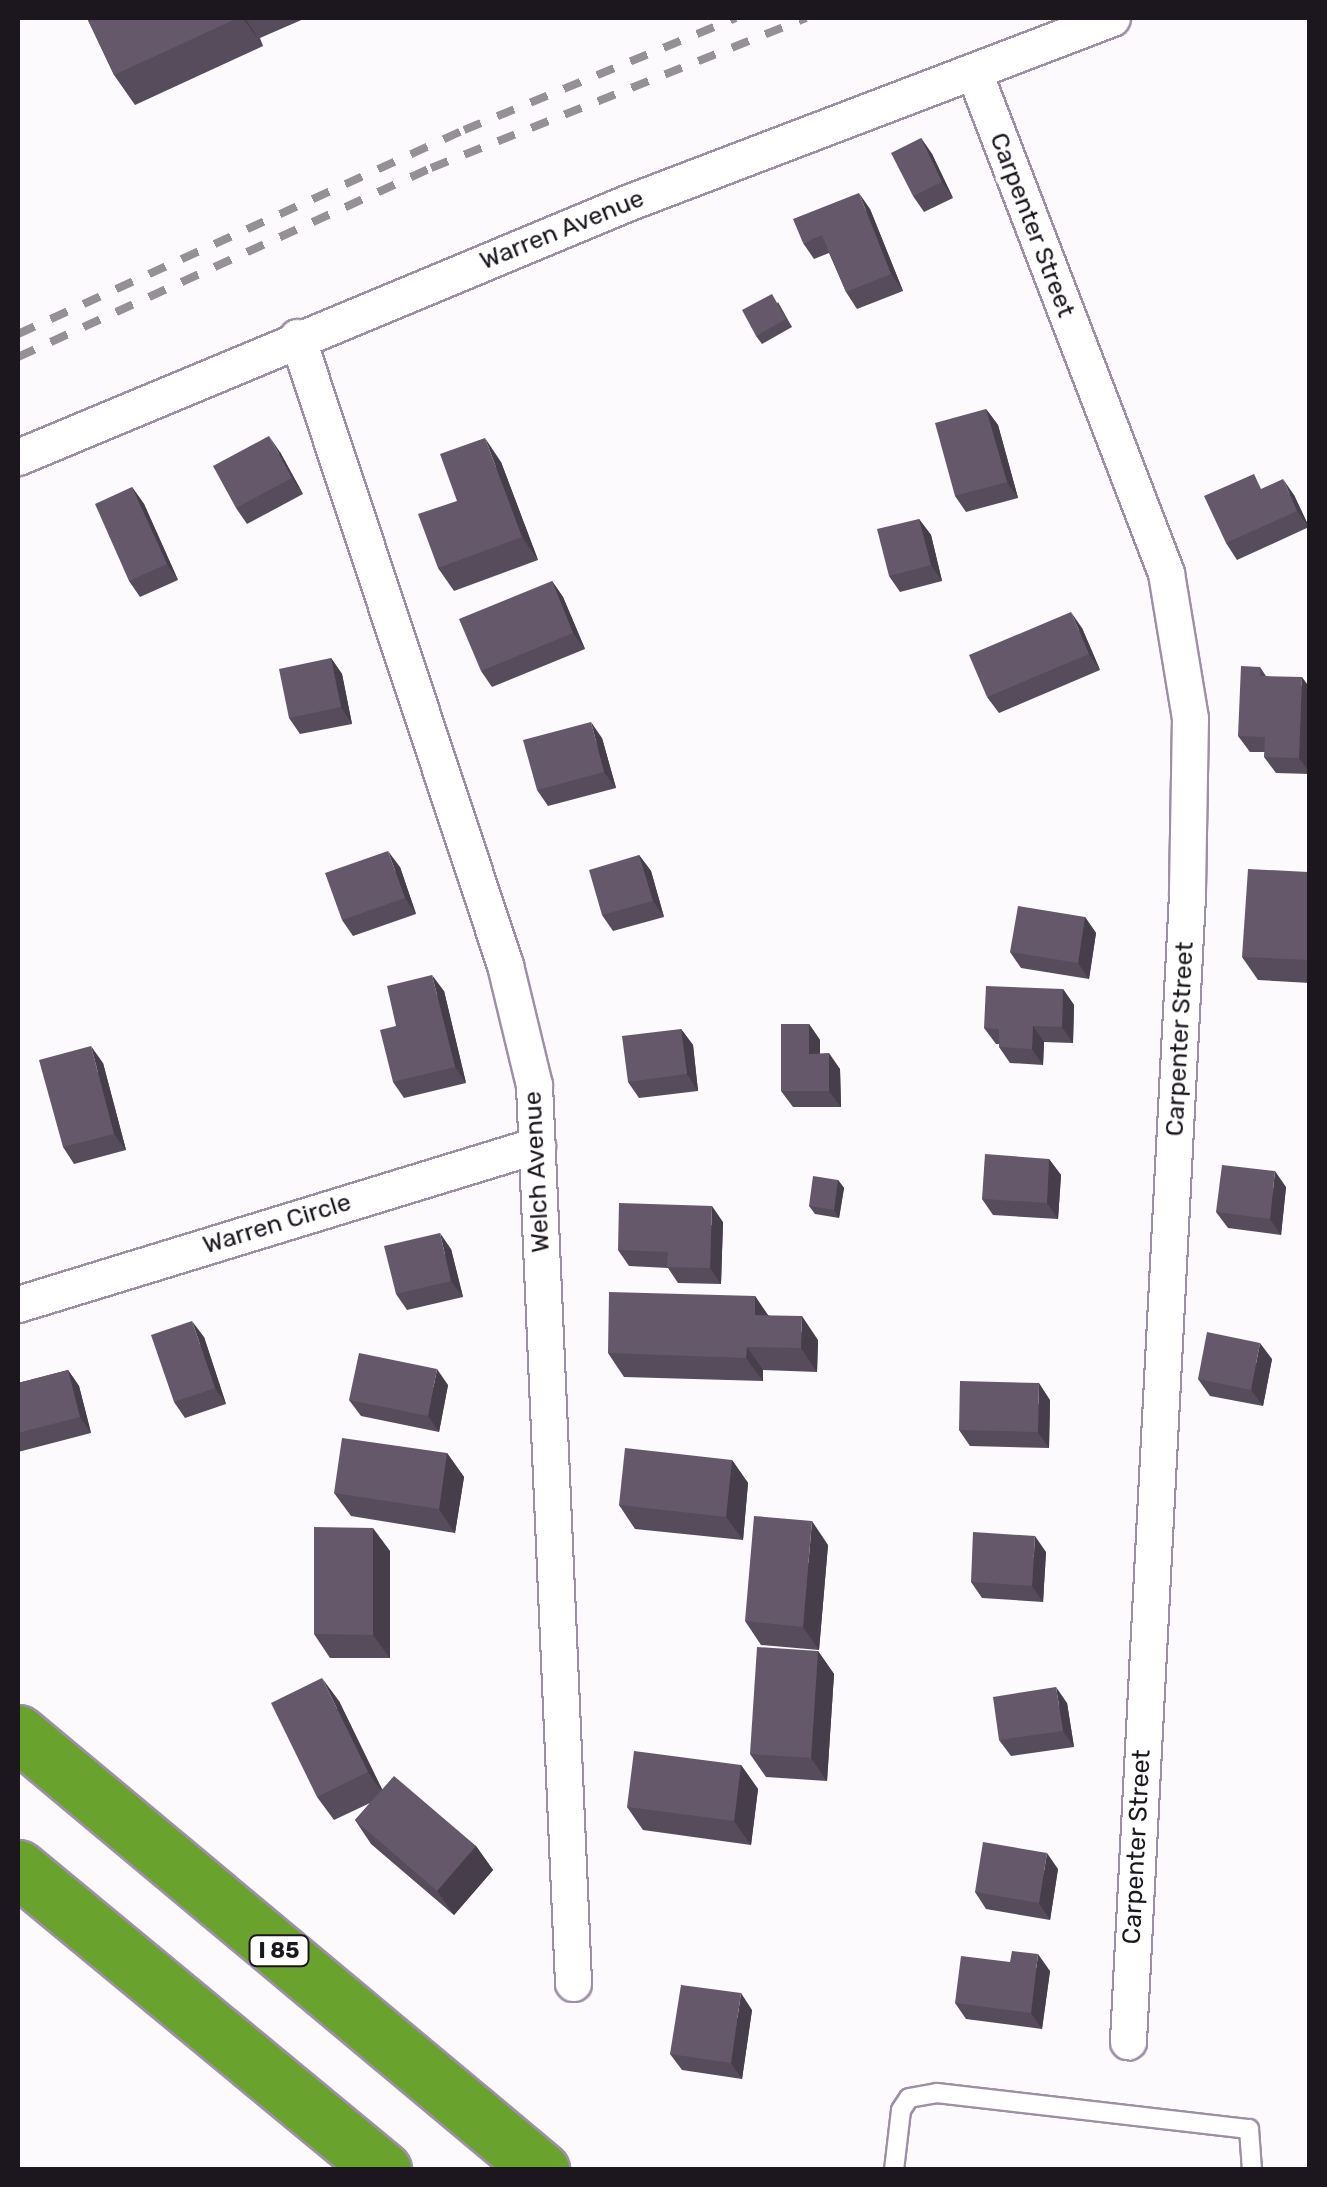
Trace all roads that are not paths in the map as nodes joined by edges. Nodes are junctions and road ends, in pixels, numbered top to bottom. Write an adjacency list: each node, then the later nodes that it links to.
1 (1112, 18): 2 (street, Warren Avenue)
2 (974, 72): 3 (street, Warren Avenue); 10 (street, Carpenter Street)
3 (298, 337): 4 (street, Warren Avenue); 5 (street, Welch Avenue)
4 (18, 457)
5 (537, 1144): 6 (street, Warren Circle); 9 (street, Welch Avenue)
6 (18, 1304)
7 (18, 1733): 12 (highway, I 85)
8 (18, 1868): 11 (highway)
9 (573, 1983)
10 (1128, 2041)
11 (383, 2170)
12 (541, 2170)
13 (894, 2170): 14 (lane)
14 (1252, 2170)

